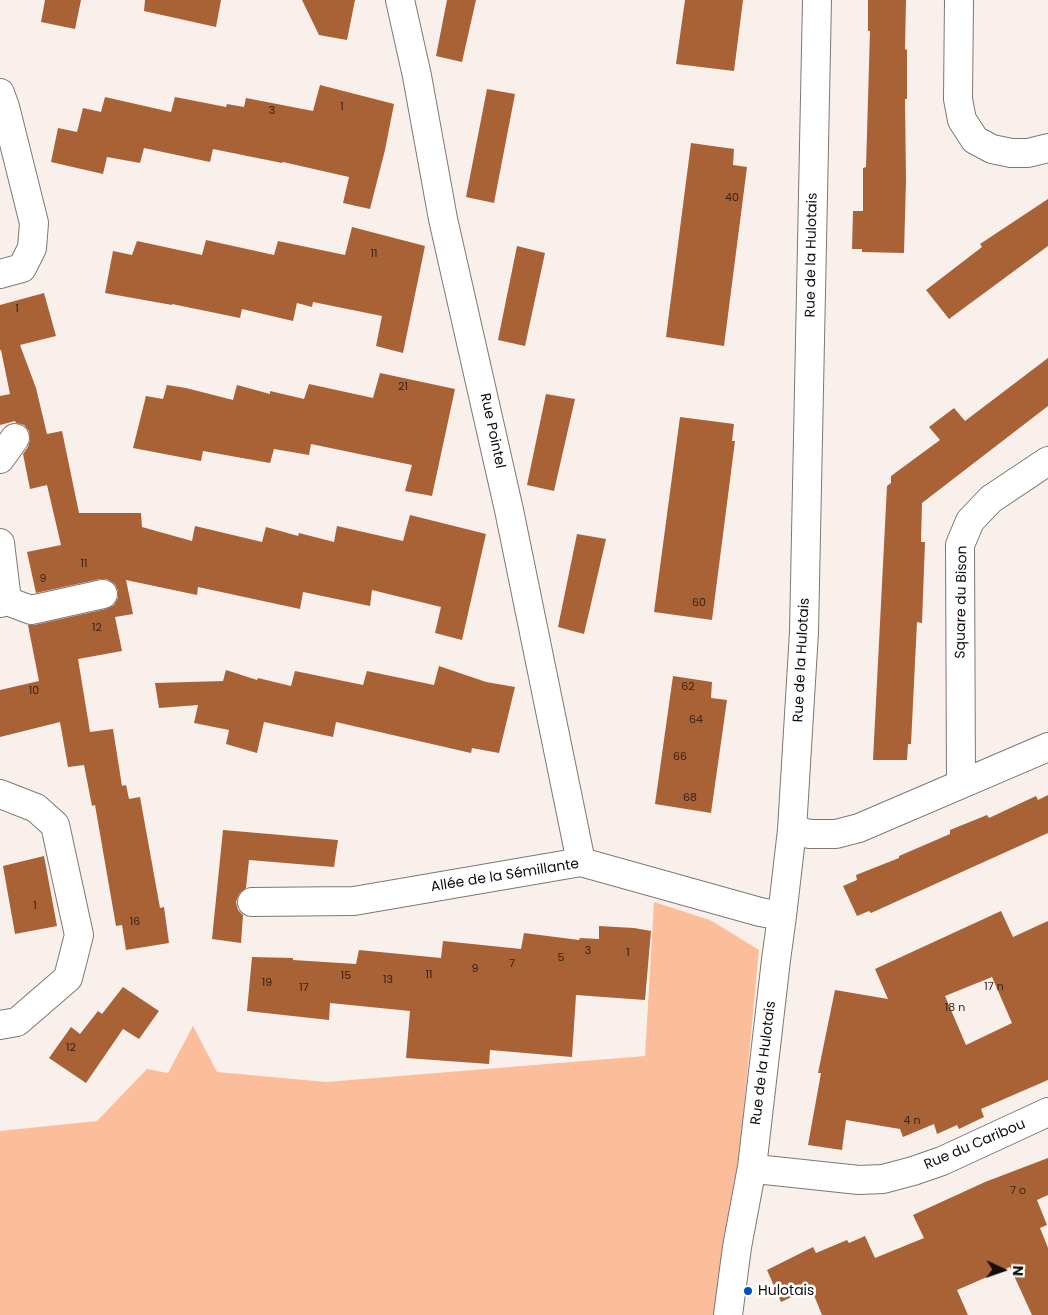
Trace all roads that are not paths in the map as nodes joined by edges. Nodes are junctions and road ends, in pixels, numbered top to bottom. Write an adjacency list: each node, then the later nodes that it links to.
1 (400, 0): 15 (street, Rue Pointel)
2 (817, 0): 14 (street, Rue de la Hulotais)
3 (959, 0): 5 (street)
4 (0, 94): 6 (street)
5 (1048, 148)
6 (0, 274)
7 (1048, 461): 12 (street, Square du Bison)
8 (0, 543): 10 (street)
9 (103, 594): 10 (street)
10 (4, 602)
11 (1048, 747): 12 (street)
12 (961, 784): 14 (street)
13 (0, 794): 18 (street)
14 (792, 830): 17 (street, Rue de la Hulotais)
15 (581, 862): 16 (street, Allée de la Sémillante); 17 (street, Allée de la Sémillante)
16 (252, 902)
17 (782, 916): 20 (street, Rue de la Hulotais)
18 (0, 1025)
19 (1048, 1112): 20 (street, Rue du Caribou)
20 (752, 1167): 21 (street, Rue de la Hulotais)
21 (728, 1315)

